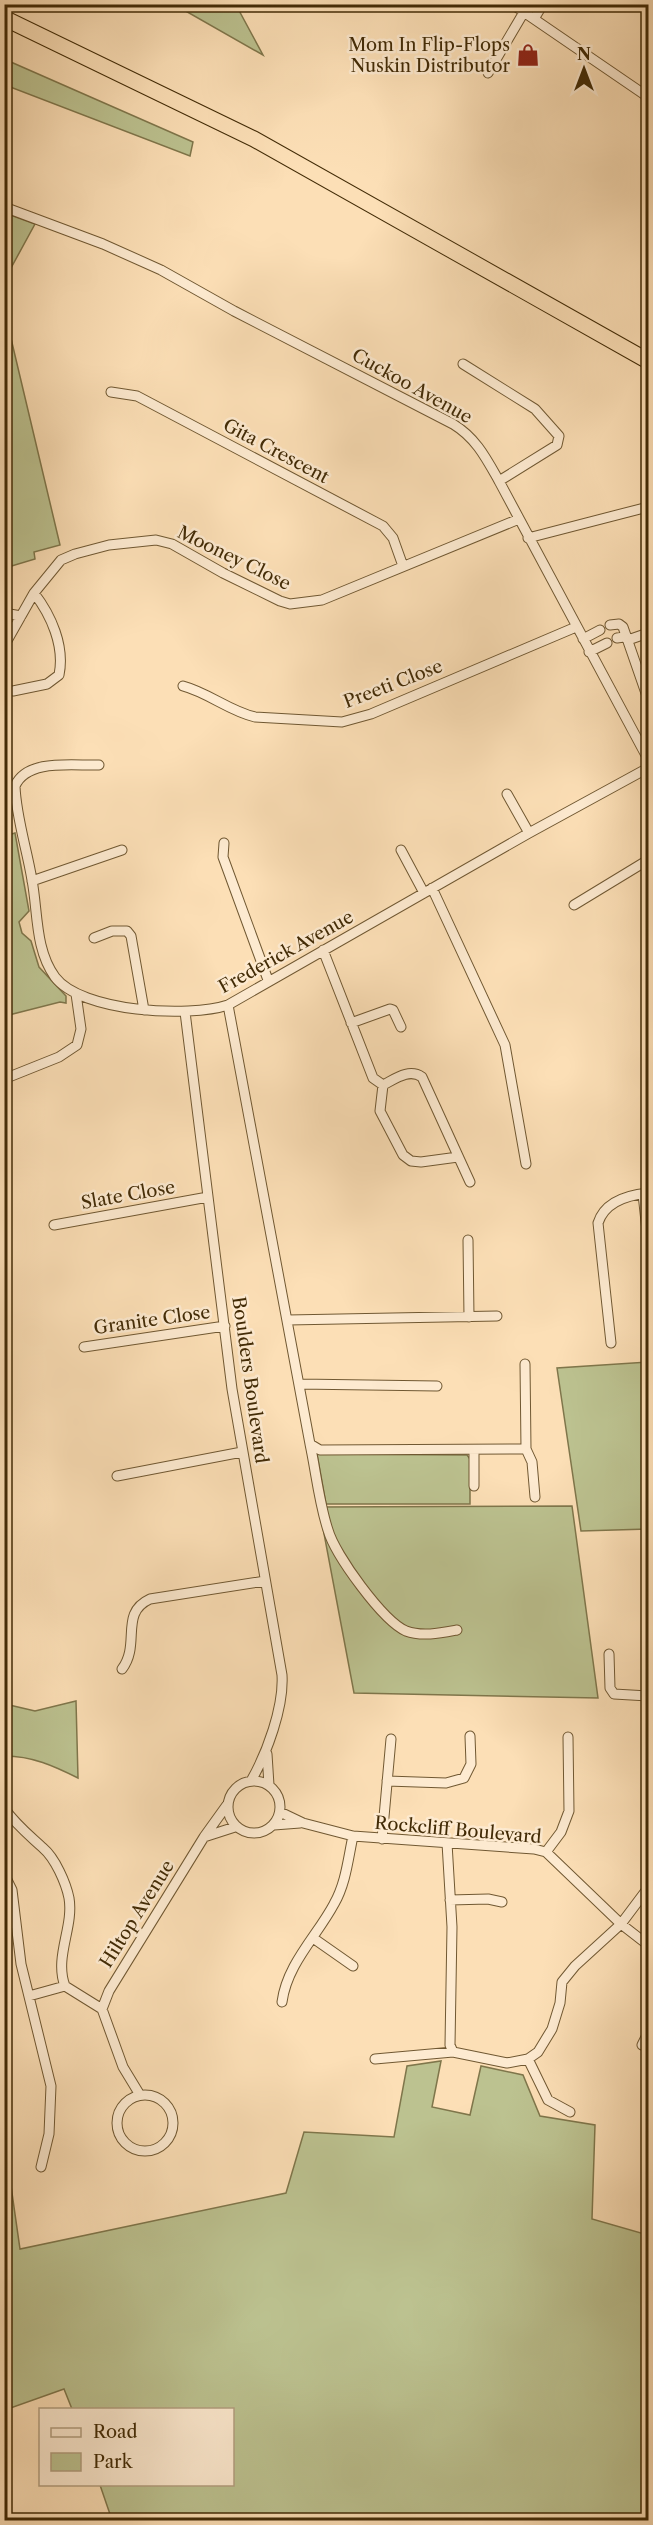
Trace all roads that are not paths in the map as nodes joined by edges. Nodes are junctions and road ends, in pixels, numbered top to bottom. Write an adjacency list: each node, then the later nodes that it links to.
1 (512, 4): 3 (street)
2 (543, 4): 5 (street)
3 (524, 12): 5 (street); 6 (street)
4 (4, 18): 9 (highway)
5 (534, 18): 7 (street)
6 (488, 73)
7 (648, 97)
8 (4, 207): 12 (street, Cuckoo Avenue)
9 (648, 361)
10 (463, 364): 12 (street)
11 (111, 392): 16 (street, Gita Crescent)
12 (499, 480): 14 (street, Cuckoo Avenue)
13 (648, 507): 15 (street)
14 (519, 519): 15 (street, Cuckoo Avenue); 16 (street, Mooney Close)
15 (528, 538): 21 (street, Cuckoo Avenue)
16 (403, 566): 17 (street, Mooney Close)
17 (34, 593): 19 (street, Mooney Close); 31 (street)
18 (4, 613): 19 (street)
19 (21, 616): 28 (street, Mooney Close)
20 (610, 624): 26 (street)
21 (576, 627): 25 (street, Cuckoo Avenue); 30 (street, Preeti Close)
22 (600, 630): 25 (street)
23 (648, 633): 26 (street)
24 (617, 638): 26 (street)
25 (583, 639): 29 (street, Cuckoo Avenue)
26 (628, 640): 32 (street)
27 (607, 643): 29 (street)
28 (4, 646)
29 (590, 652): 33 (street, Cuckoo Avenue)
30 (183, 686)
31 (13, 691)
32 (648, 699)
33 (648, 759)
34 (99, 765): 42 (street, Frederick Avenue)
35 (648, 768): 37 (street, Frederick Avenue)
36 (507, 794): 37 (street)
37 (529, 833): 43 (street, Frederick Avenue)
38 (224, 843): 47 (street)
39 (122, 850): 42 (street)
40 (401, 850): 43 (street)
41 (648, 860): 44 (street)
42 (32, 881): 48 (street, Frederick Avenue)
43 (428, 890): 46 (street, Frederick Avenue); 57 (street)
44 (574, 905)
45 (94, 938): 50 (street)
46 (323, 950): 47 (street, Frederick Avenue); 52 (street)
47 (268, 980): 49 (street, Frederick Avenue)
48 (76, 994): 50 (street, Frederick Avenue); 54 (street)
49 (228, 1005): 51 (street, Frederick Avenue); 66 (street)
50 (144, 1010): 51 (street, Frederick Avenue)
51 (185, 1012): 60 (street, Boulders Boulevard)
52 (351, 1023): 53 (street); 55 (street)
53 (400, 1027)
54 (4, 1079)
55 (383, 1085): 56 (street); 56 (street)
56 (458, 1157): 58 (street)
57 (526, 1164)
58 (470, 1182)
59 (646, 1194): 62 (street); 68 (street)
60 (208, 1197): 61 (street, Slate Close); 67 (street, Boulders Boulevard)
61 (54, 1225)
62 (648, 1239)
63 (468, 1240): 65 (street)
64 (497, 1316): 65 (street)
65 (470, 1317): 66 (street)
66 (288, 1320): 71 (street)
67 (225, 1326): 69 (street, Granite Close); 76 (street, Boulders Boulevard)
68 (611, 1343)
69 (84, 1347)
70 (525, 1364): 74 (street)
71 (299, 1384): 72 (street); 73 (street)
72 (437, 1386)
73 (310, 1444): 75 (street); 81 (street)
74 (526, 1449): 75 (street); 79 (street)
75 (474, 1451): 78 (street)
76 (242, 1452): 77 (street); 80 (street, Boulders Boulevard)
77 (117, 1476)
78 (474, 1486)
79 (535, 1497)
80 (265, 1581): 83 (street); 88 (street, Boulders Boulevard)
81 (457, 1630)
82 (609, 1654): 84 (street)
83 (122, 1669)
84 (648, 1696)
85 (470, 1736): 90 (street)
86 (568, 1737): 102 (street)
87 (391, 1739): 90 (street)
88 (267, 1749): 89 (street, Boulders Boulevard); 91 (street, Boulders Boulevard)
89 (250, 1781): 91 (street); 92 (street, Hiltop Avenue)
90 (387, 1782): 100 (street)
91 (268, 1785): 94 (street)
92 (227, 1805): 97 (street); 99 (street, Hiltop Avenue)
93 (4, 1808): 111 (street)
94 (280, 1812): 95 (street, Rockcliff Boulevard); 96 (street)
95 (303, 1823): 96 (street, Rockcliff Boulevard); 98 (street, Rockcliff Boulevard)
96 (274, 1825): 97 (street)
97 (235, 1827): 99 (street)
98 (353, 1836): 100 (street, Rockcliff Boulevard); 108 (street)
99 (204, 1837): 114 (street, Hiltop Avenue)
100 (382, 1839): 101 (street, Rockcliff Boulevard)
101 (447, 1843): 102 (street, Rockcliff Boulevard); 105 (street)
102 (546, 1852): 107 (street, Rockcliff Boulevard)
103 (4, 1874): 112 (street)
104 (648, 1888): 107 (street)
105 (450, 1900): 106 (street); 117 (street)
106 (502, 1902)
107 (621, 1924): 109 (street, Rockcliff Boulevard); 118 (street)
108 (313, 1938): 110 (street); 113 (street)
109 (648, 1945)
110 (353, 1966)
111 (65, 1986): 112 (street); 114 (street)
112 (28, 1996): 122 (street)
113 (282, 2002)
114 (102, 2010): 120 (street)
115 (648, 2033): 116 (street)
116 (642, 2045)
117 (453, 2052): 118 (street); 119 (street)
118 (528, 2059): 121 (street)
119 (375, 2060)
120 (140, 2095): 120 (street)
121 (570, 2112)
122 (41, 2167)

